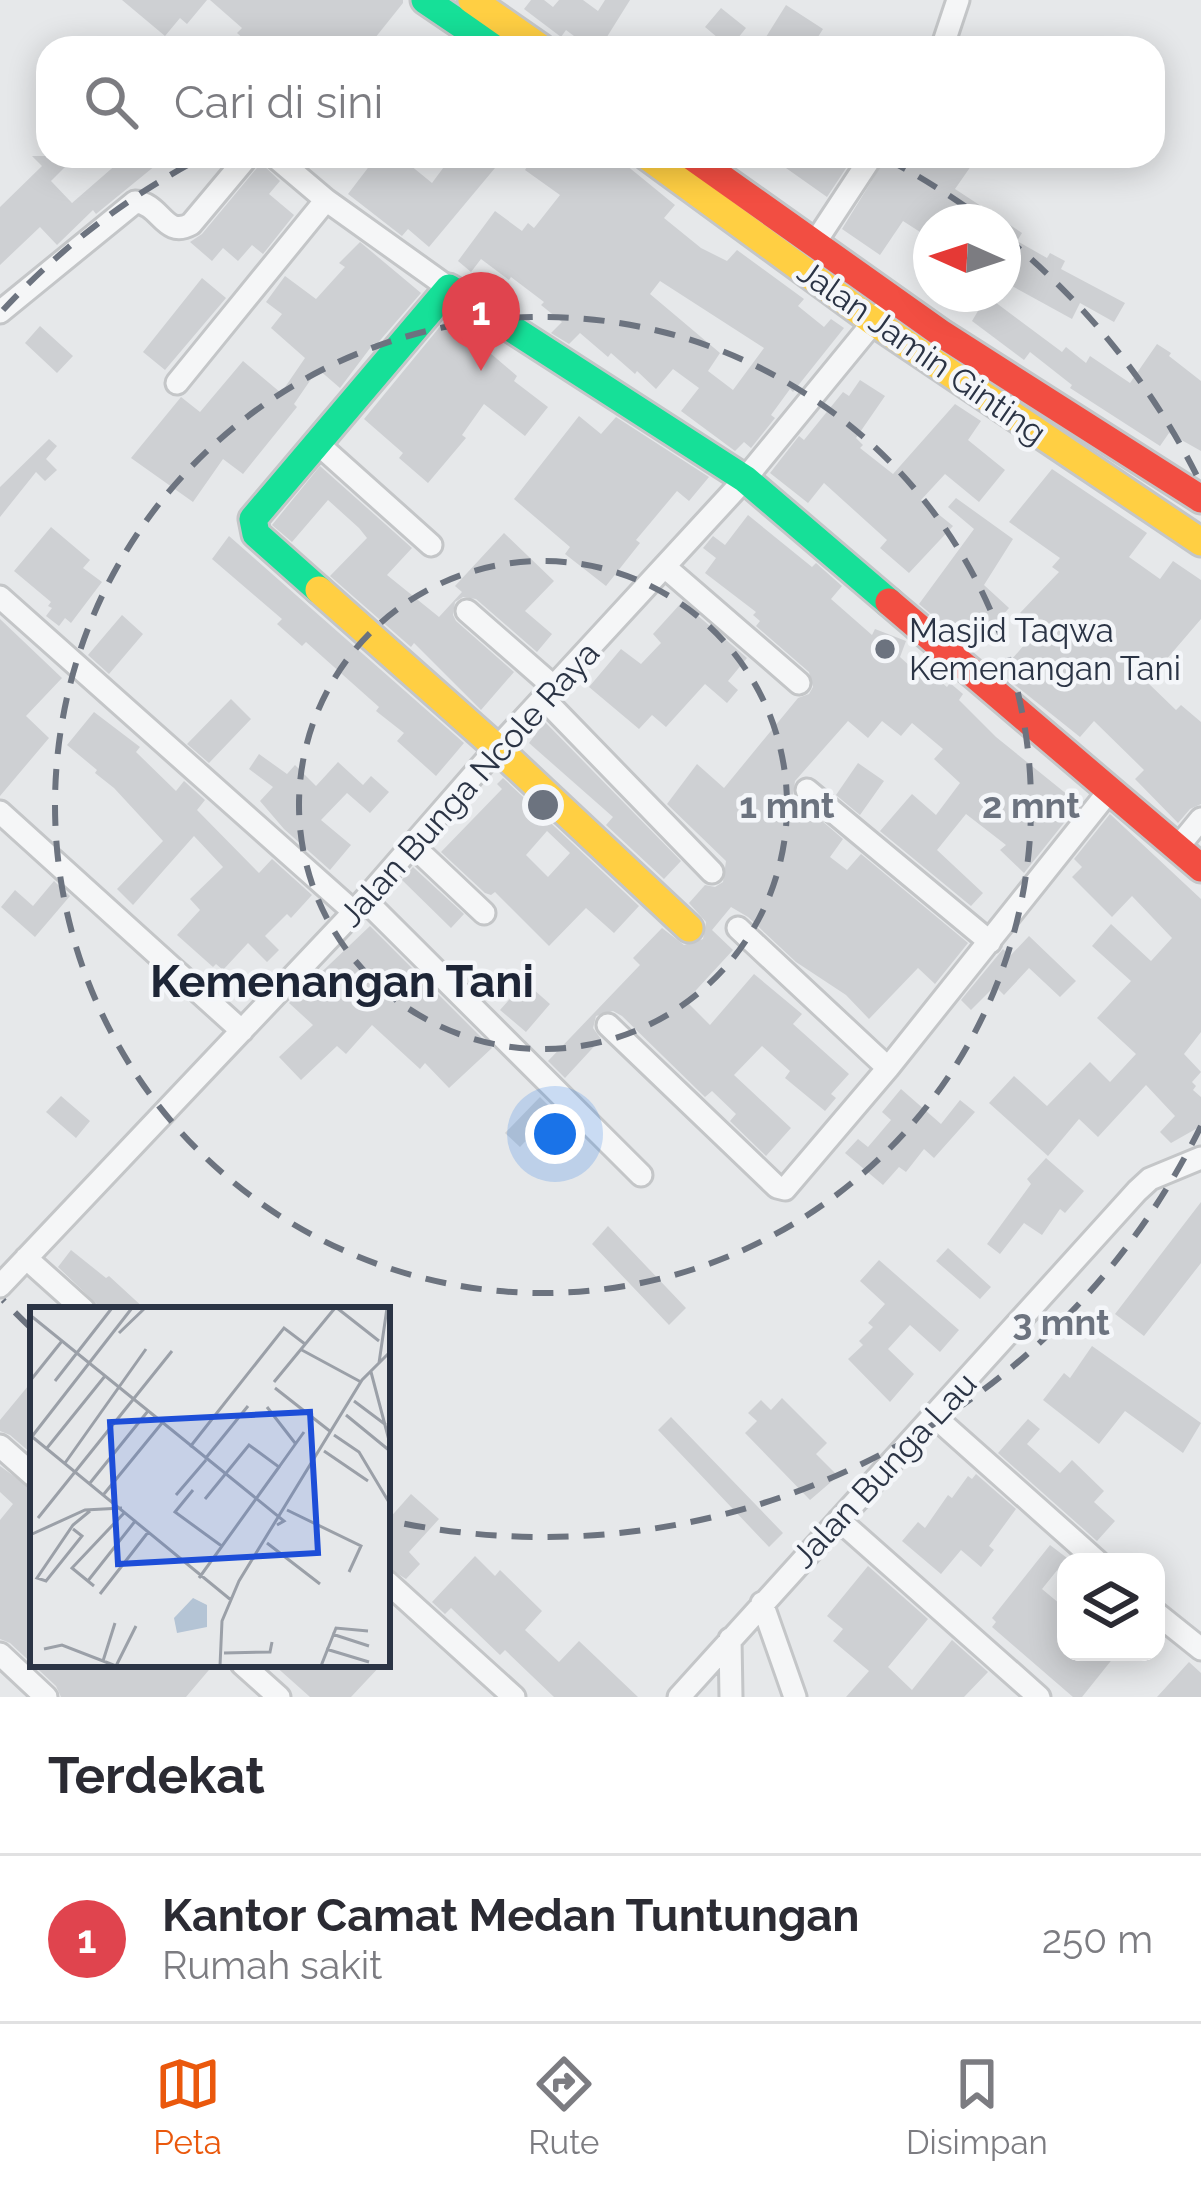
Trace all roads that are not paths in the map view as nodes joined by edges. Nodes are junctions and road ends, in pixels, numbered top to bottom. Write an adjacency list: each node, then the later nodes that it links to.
1 (425, 0): 4 (main road)
2 (472, 0): 5 (main road)
3 (958, 0): 6 (street)
4 (478, 36)
5 (524, 36)
6 (946, 36)
7 (238, 168): 16 (street)
8 (288, 168): 12 (street)
9 (663, 168): 17 (main road, Jalan Jamin Ginting)
10 (710, 168): 13 (main road, Jalan Jamin Ginting)
11 (864, 168): 13 (street)
12 (326, 200): 14 (street); 18 (street)
13 (816, 241): 15 (main road, Jalan Jamin Ginting)
14 (449, 288): 19 (main road); 20 (main road)
15 (893, 297): 17 (street, Jalan Bunga Ncole Raya); 21 (main road, Jalan Jamin Ginting)
16 (0, 312)
17 (874, 322): 20 (street, Jalan Bunga Ncole Raya); 22 (main road, Jalan Jamin Ginting)
18 (177, 383)
19 (317, 443): 23 (street); 29 (main road)
20 (745, 479): 24 (street, Jalan Bunga Ncole Raya); 31 (main road)
21 (1201, 500)
22 (1201, 542)
23 (431, 545)
24 (665, 567): 27 (street); 28 (street, Jalan Bunga Ncole Raya)
25 (0, 596): 38 (street)
26 (467, 611): 28 (street)
27 (799, 683)
28 (549, 693): 29 (street, Jalan Bunga Ncole Raya); 37 (street)
29 (497, 748): 34 (street, Jalan Bunga Ncole Raya); 40 (main road)
30 (807, 790): 42 (street)
31 (1108, 791): 35 (main road); 42 (street)
32 (0, 812): 44 (street)
33 (1201, 819): 35 (street)
34 (412, 845): 38 (street, Jalan Bunga Ncole Raya); 39 (street)
35 (1178, 847): 36 (main road)
36 (1201, 868)
37 (712, 872)
38 (359, 906): 44 (street, Jalan Bunga Ncole Raya); 47 (street)
39 (484, 913)
40 (689, 928)
41 (738, 928): 45 (street)
42 (990, 942): 45 (street)
43 (608, 1025): 45 (street)
44 (242, 1031): 48 (street, Jalan Bunga Ncole Raya)
45 (888, 1068)
46 (1201, 1158): 51 (street, Jalan Bunga Lau)
47 (641, 1175)
48 (26, 1258): 49 (street, Jalan Bunga Ncole Raya); 50 (street)
49 (0, 1286)
50 (81, 1307)
51 (935, 1417): 54 (street, Jalan Bunga Lau); 55 (street)
52 (0, 1445): 53 (street)
53 (30, 1472)
54 (839, 1520): 57 (street, Jalan Bunga Lau); 69 (street)
55 (1088, 1553)
56 (390, 1585): 65 (street)
57 (762, 1603): 59 (street, Jalan Bunga Lau); 68 (street)
58 (1165, 1620): 60 (street)
59 (730, 1639): 66 (street, Jalan Bunga Lau); 67 (street)
60 (1201, 1649)
61 (0, 1654): 63 (street)
62 (245, 1667): 64 (street)
63 (46, 1697)
64 (279, 1697)
65 (514, 1697)
66 (679, 1697)
67 (731, 1697)
68 (795, 1697)
69 (1039, 1697)

